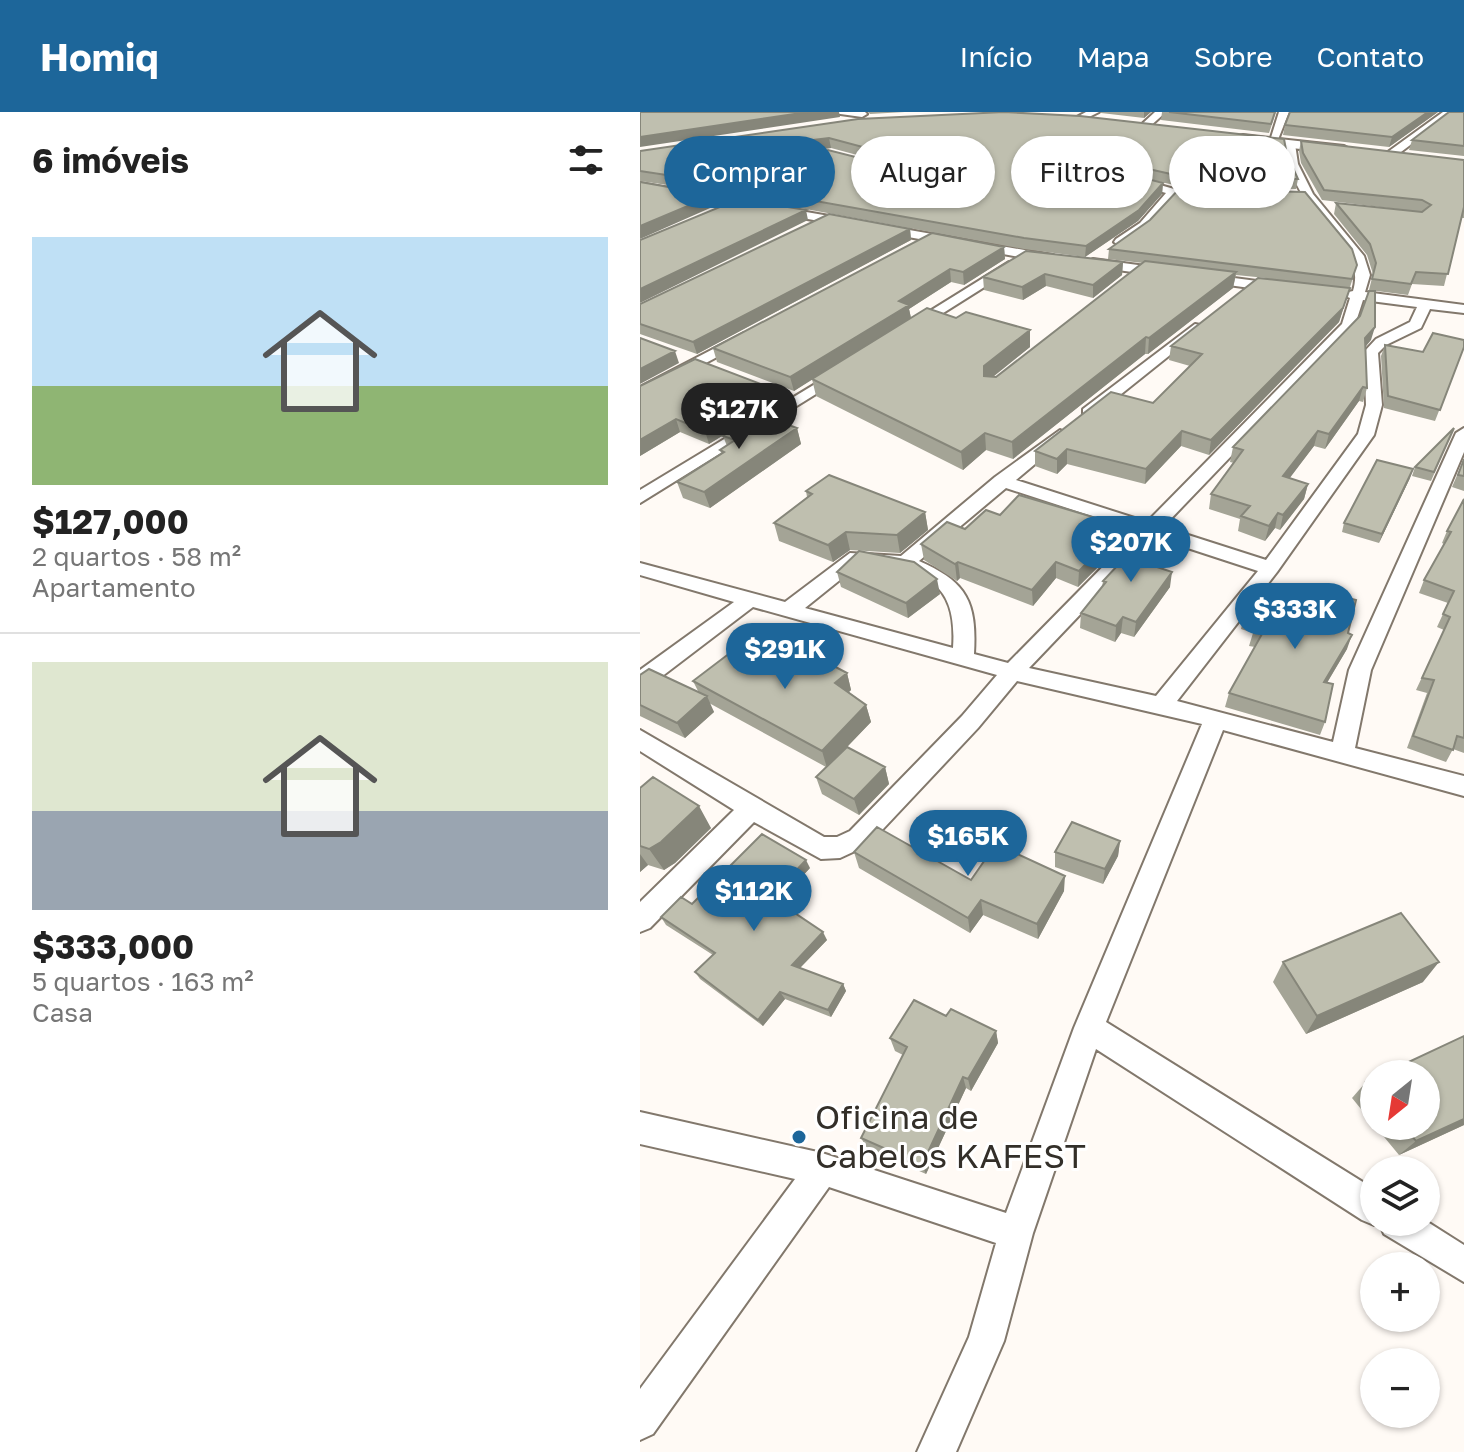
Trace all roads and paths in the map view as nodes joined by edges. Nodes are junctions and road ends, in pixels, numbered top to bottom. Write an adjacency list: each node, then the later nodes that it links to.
1 (1094, 112): 9 (street)
2 (1161, 112): 11 (street)
3 (1284, 112): 12 (street)
4 (1449, 112): 5 (street); 14 (street)
5 (1464, 113)
6 (1061, 116): 9 (street)
7 (866, 117): 8 (street)
8 (832, 118)
9 (1080, 118): 10 (street)
10 (1106, 121)
11 (1145, 126)
12 (1274, 136)
13 (1295, 145): 14 (street)
14 (1375, 154): 15 (street)
15 (1418, 158)
16 (1295, 168): 36 (street)
17 (640, 186): 18 (street)
18 (659, 190): 19 (street); 20 (street)
19 (664, 191)
20 (640, 197)
21 (1169, 197): 30 (street)
22 (727, 208): 24 (street)
23 (769, 208): 25 (street)
24 (711, 215)
25 (830, 218): 26 (street); 27 (street)
26 (803, 231)
27 (929, 239): 28 (street); 29 (street)
28 (915, 246)
29 (1024, 256): 30 (street); 40 (street)
30 (1076, 261): 31 (street)
31 (1142, 269): 32 (street); 33 (street)
32 (1250, 285): 34 (street); 47 (street)
33 (1121, 286)
34 (1297, 289)
35 (1329, 293): 36 (street)
36 (1360, 296): 37 (street); 41 (street)
37 (1425, 304): 38 (street); 41 (street)
38 (1458, 304)
39 (751, 333): 42 (street)
40 (890, 341)
41 (1355, 342): 49 (street); 51 (street)
42 (690, 359): 44 (street); 45 (street)
43 (850, 366): 48 (street)
44 (721, 371)
45 (640, 393)
46 (1462, 445): 61 (street)
47 (1001, 481): 49 (street); 50 (street)
48 (640, 498)
49 (1148, 531): 51 (street); 56 (street)
50 (905, 562): 54 (street); 55 (street)
51 (1270, 568): 58 (street)
52 (640, 569): 53 (street)
53 (748, 601): 54 (street); 57 (street)
54 (790, 609): 55 (street)
55 (963, 658): 56 (street)
56 (1012, 672): 58 (street); 63 (street)
57 (640, 681)
58 (1161, 705): 59 (street)
59 (1215, 721): 61 (street); 65 (street)
60 (640, 739): 63 (street)
61 (1343, 752): 62 (street)
62 (1464, 786)
63 (751, 809): 64 (street)
64 (640, 920)
65 (1089, 1028): 68 (street); 69 (street)
66 (640, 1128): 67 (street)
67 (822, 1169): 69 (street); 72 (street)
68 (1360, 1199)
69 (1016, 1233): 73 (street)
70 (1418, 1236): 71 (street)
71 (1464, 1265)
72 (640, 1421)
73 (936, 1452)

